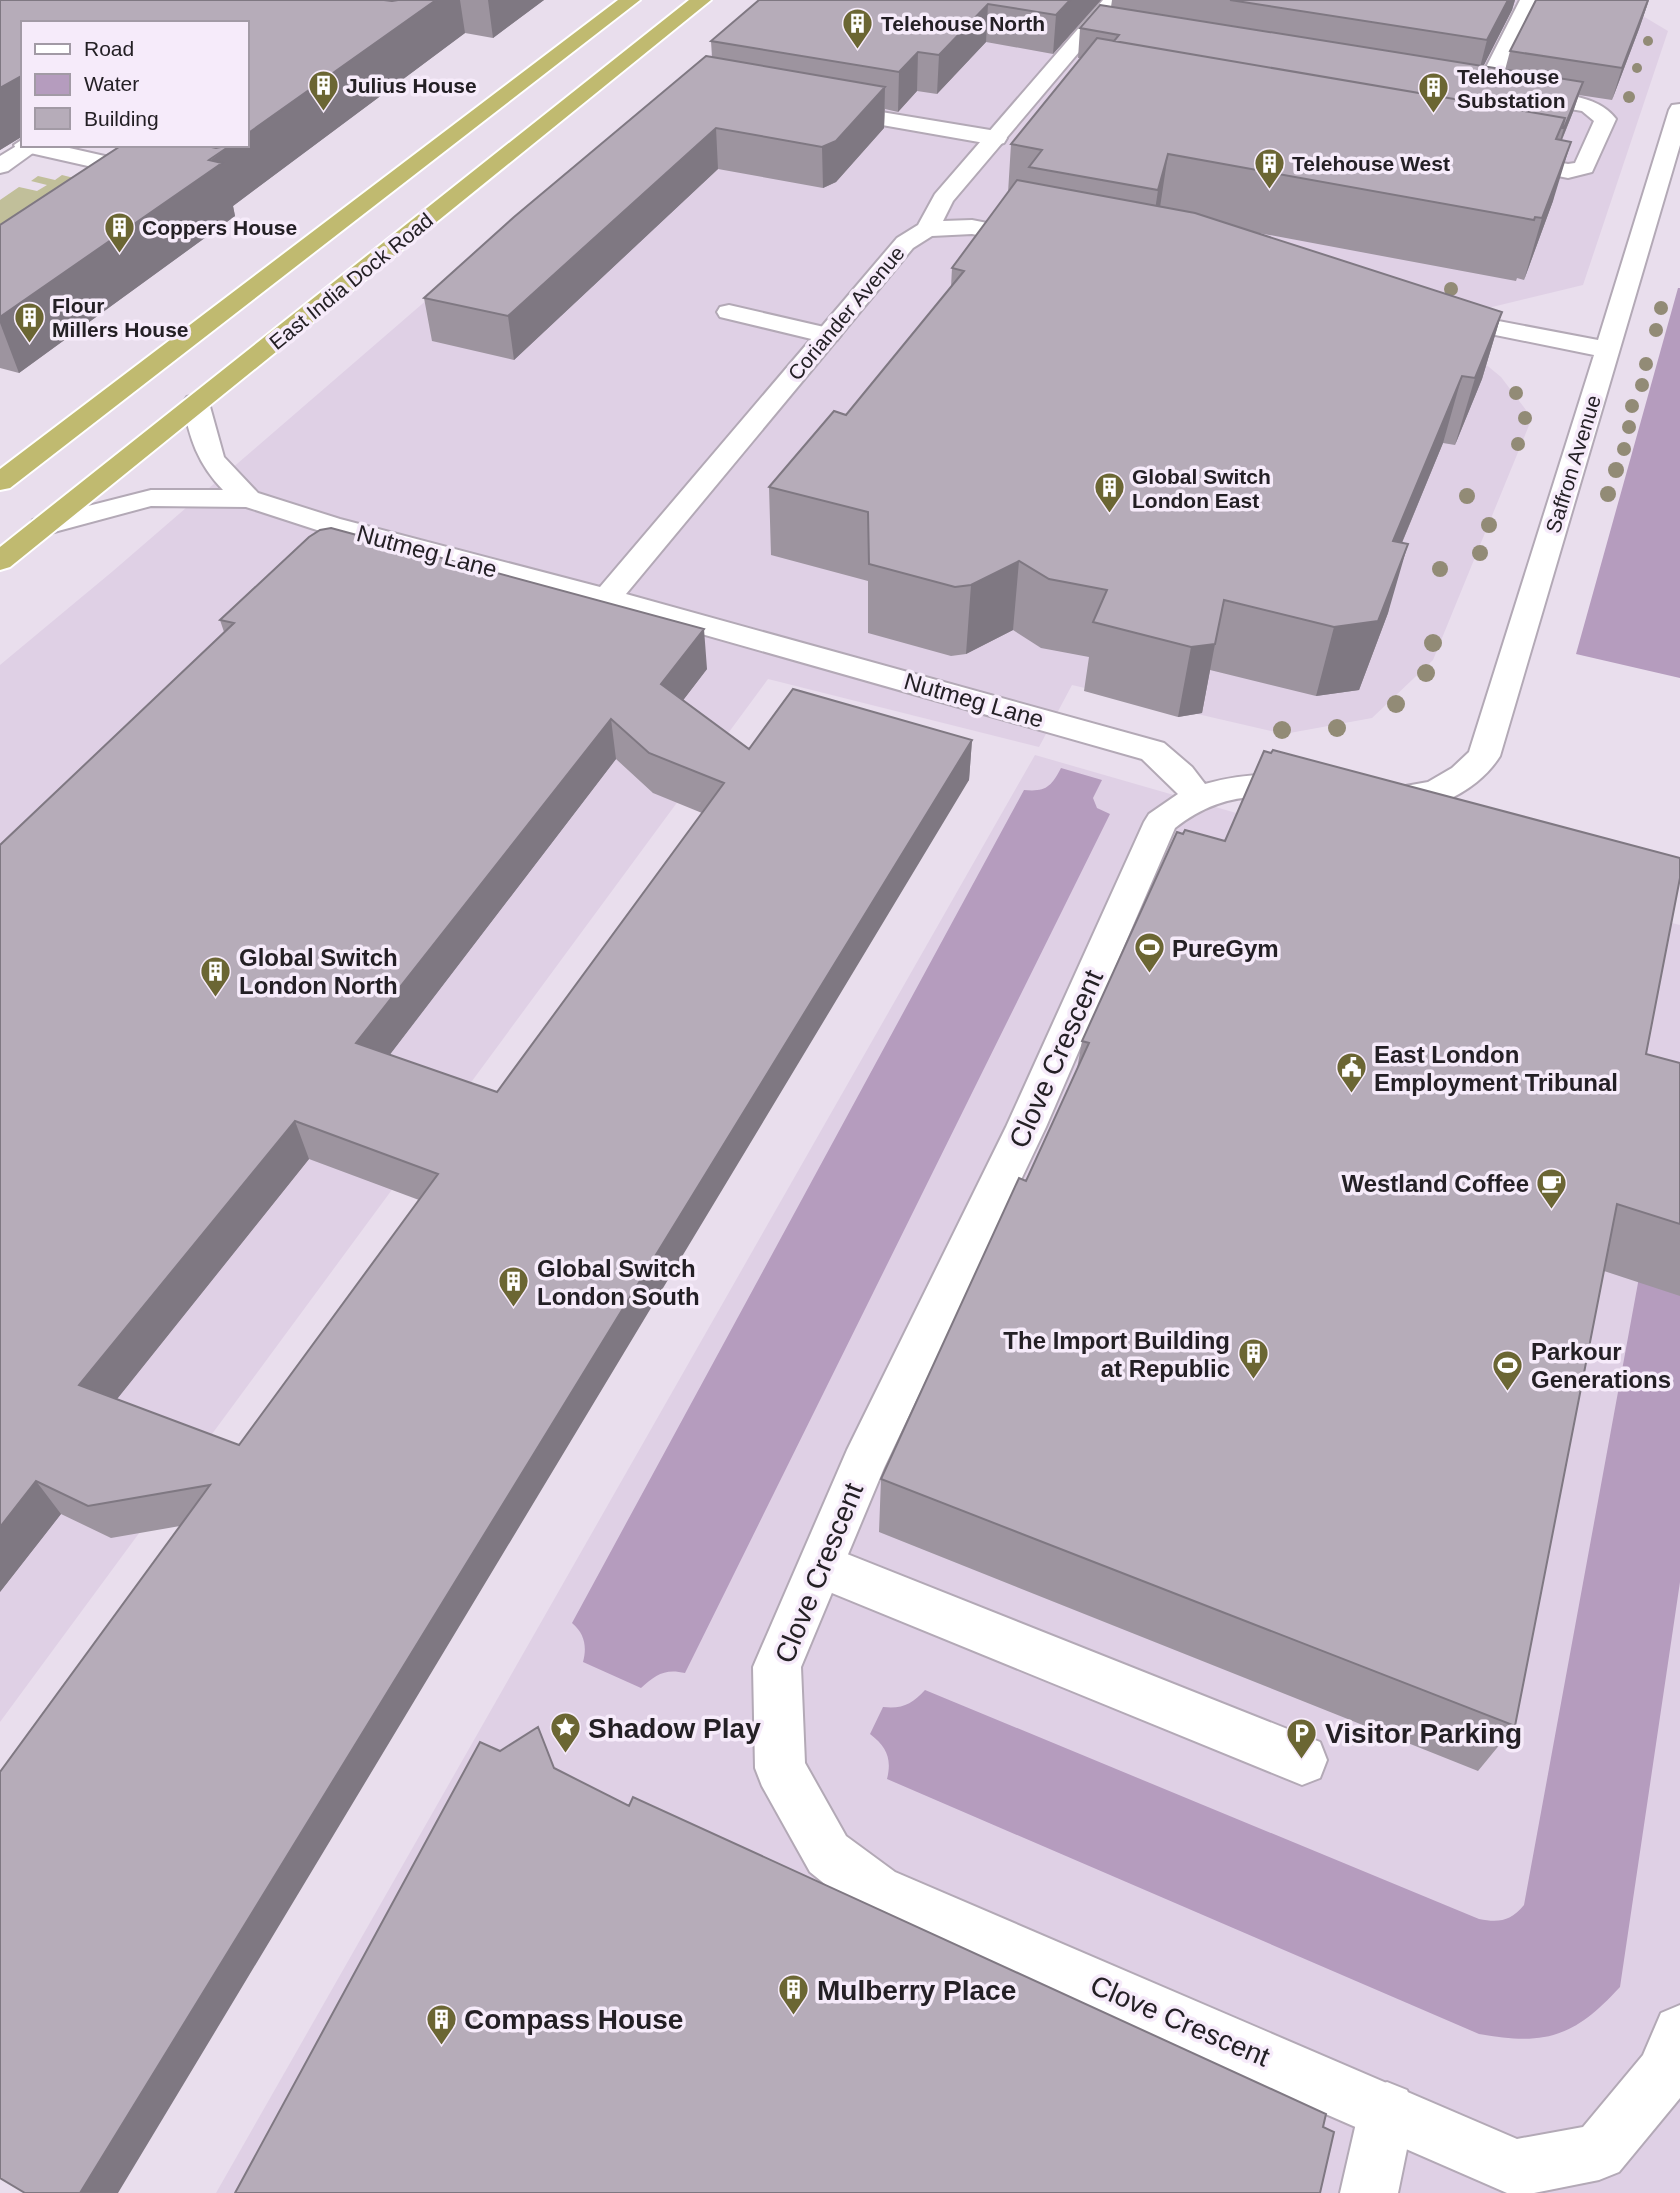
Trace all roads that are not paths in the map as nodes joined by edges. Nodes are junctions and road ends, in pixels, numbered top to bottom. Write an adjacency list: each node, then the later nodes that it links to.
1 (630, 0): 24 (highway)
2 (701, 0): 23 (highway, East India Dock Road)
3 (1113, 0): 5 (street, Coriander Avenue)
4 (1530, 0): 14 (street)
5 (1091, 25): 6 (street); 9 (street, Coriander Avenue)
6 (1118, 30)
7 (809, 106): 9 (street)
8 (1680, 110): 22 (street, Saffron Avenue)
9 (996, 138): 17 (street, Coriander Avenue)
10 (0, 140): 11 (street)
11 (21, 144)
12 (25, 147): 15 (street)
13 (37, 147): 16 (street)
14 (1486, 156)
15 (0, 166)
16 (176, 179)
17 (928, 229): 18 (street); 21 (street, Coriander Avenue)
18 (1054, 243)
19 (729, 312): 21 (street)
20 (1421, 313): 22 (street)
21 (828, 335): 30 (street, Coriander Avenue)
22 (1608, 351): 31 (street, Saffron Avenue)
23 (196, 403): 25 (street, Nutmeg Lane); 27 (highway, East India Dock Road)
24 (0, 482)
25 (248, 499): 26 (street, Nutmeg Lane); 27 (street, Nutmeg Lane)
26 (330, 525): 28 (street); 30 (street, Nutmeg Lane)
27 (43, 526): 29 (highway, East India Dock Road)
28 (306, 550)
29 (0, 561)
30 (607, 598): 31 (street, Nutmeg Lane)
31 (1197, 796): 32 (street, Clove Crescent)
32 (822, 1566): 33 (street); 35 (street, Clove Crescent)
33 (1302, 1760)
34 (1680, 2032): 35 (street, Clove Crescent)
35 (1387, 2109): 36 (street)
36 (1369, 2193)

